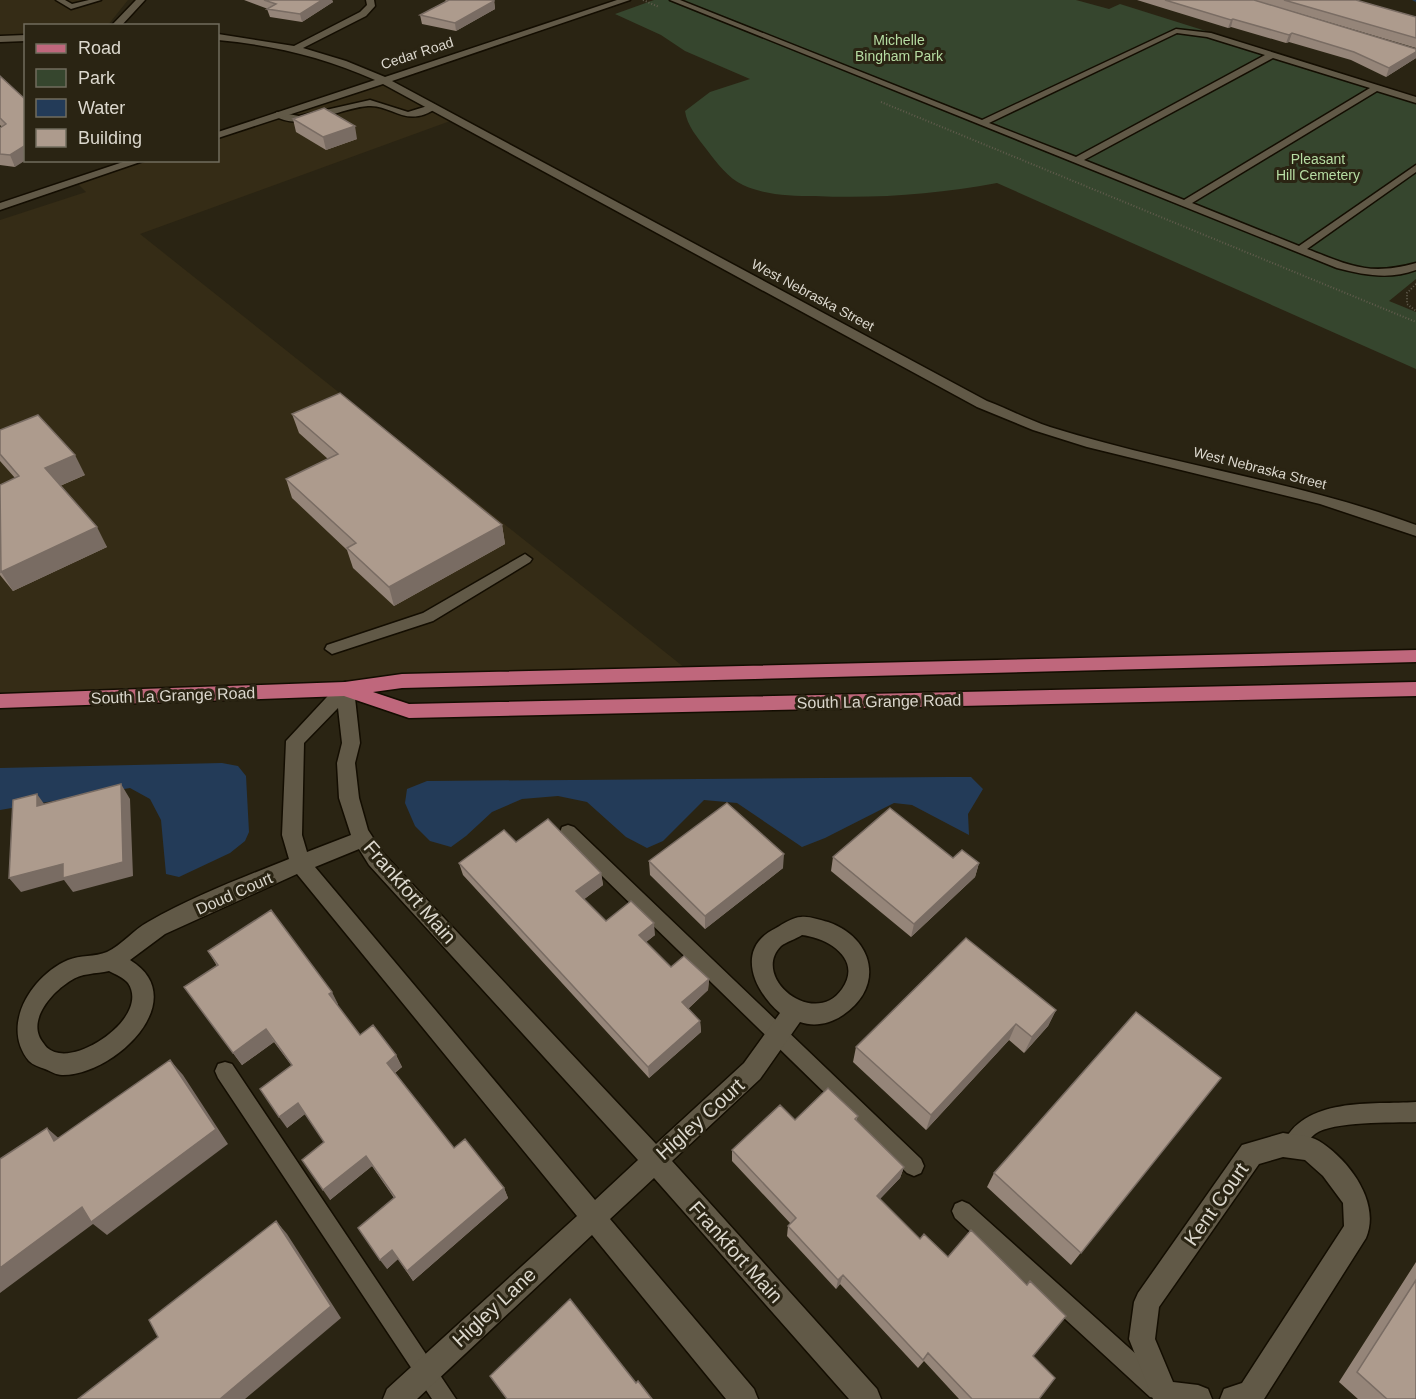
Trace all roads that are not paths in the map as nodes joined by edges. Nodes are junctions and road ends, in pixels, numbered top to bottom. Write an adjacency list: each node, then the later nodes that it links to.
1 (60, 0): 2 (lane)
2 (97, 0)
3 (141, 0): 7 (street)
4 (370, 0): 11 (street)
5 (626, 0): 13 (street, Cedar Road)
6 (674, 0): 18 (lane)
7 (117, 24)
8 (219, 37): 11 (street, West Nebraska Street)
9 (24, 38): 10 (street)
10 (0, 39)
11 (298, 47): 13 (street, West Nebraska Street)
12 (1272, 55): 14 (lane); 18 (lane); 20 (lane)
13 (384, 80): 16 (street, West Nebraska Street); 17 (street, Cedar Road)
14 (1376, 88): 15 (lane); 23 (lane)
15 (1416, 100)
16 (434, 107): 17 (lane); 27 (street, West Nebraska Street)
17 (277, 115): 19 (street, Cedar Road)
18 (982, 123): 20 (lane)
19 (219, 135)
20 (1076, 161): 23 (lane)
21 (135, 162): 24 (street)
22 (1416, 168): 25 (lane)
23 (1184, 204): 25 (lane)
24 (0, 207)
25 (1299, 250): 26 (lane)
26 (1416, 266)
27 (1416, 531)
28 (525, 559): 29 (lane)
29 (332, 648)
30 (1416, 656): 31 (main road, South La Grange Road)
31 (345, 689): 32 (main road, South La Grange Road); 33 (main road, South La Grange Road); 35 (street, Frankfort Main); 36 (street)
32 (1416, 689)
33 (0, 701)
34 (568, 832): 39 (lane)
35 (363, 839): 36 (street, Doud Court); 43 (street, Frankfort Main)
36 (300, 863): 37 (street, Doud Court); 46 (street)
37 (112, 961): 37 (street, Doud Court)
38 (795, 1011): 38 (street); 39 (street, Higley Court)
39 (778, 1035): 43 (street, Higley Court); 44 (lane)
40 (225, 1071): 47 (lane)
41 (1416, 1112): 42 (lane)
42 (1292, 1146): 48 (street, Kent Court); 54 (street)
43 (655, 1160): 46 (street, Higley Court); 52 (street, Frankfort Main)
44 (914, 1166)
45 (962, 1210): 48 (lane)
46 (592, 1217): 47 (street, Higley Lane); 51 (street)
47 (426, 1371): 49 (street, Higley Lane); 50 (lane)
48 (1163, 1397): 53 (street)
49 (397, 1399)
50 (446, 1399)
51 (744, 1399)
52 (867, 1399)
53 (1198, 1399)
54 (1234, 1399)

